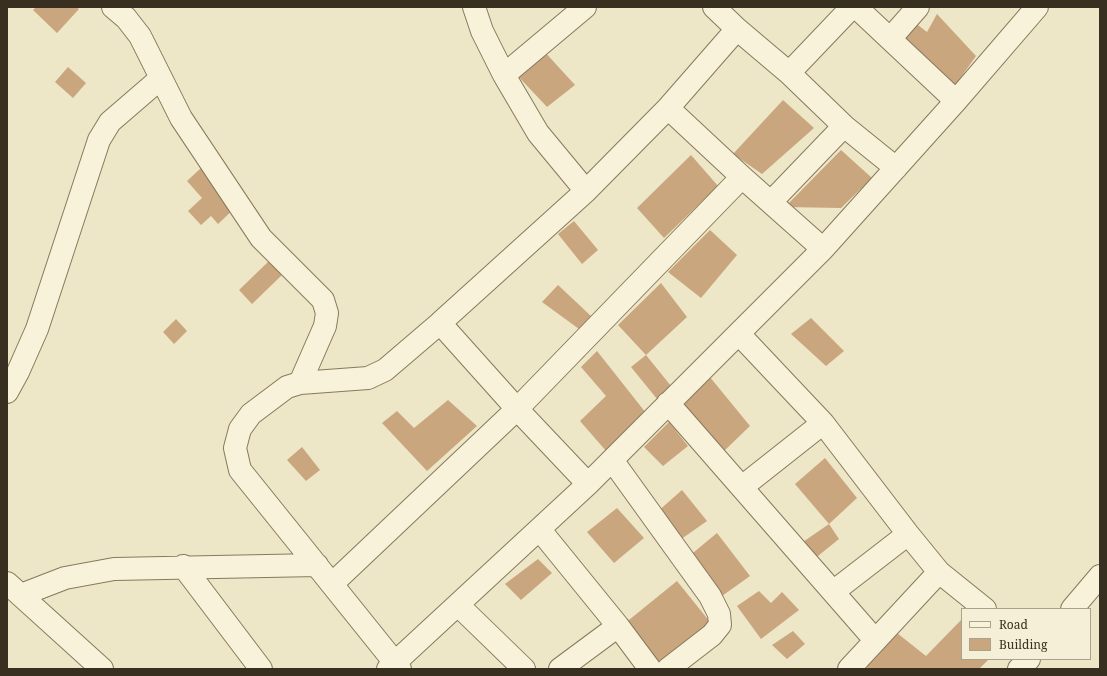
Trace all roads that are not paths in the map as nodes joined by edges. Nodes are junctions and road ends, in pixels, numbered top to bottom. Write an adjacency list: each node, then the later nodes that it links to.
1 (113, 7): 13 (street)
2 (474, 7): 12 (street)
3 (585, 7): 12 (street)
4 (714, 7): 9 (street)
5 (852, 7): 11 (street)
6 (856, 7): 10 (street)
7 (918, 7): 10 (street)
8 (1037, 7): 14 (street)
9 (737, 29): 11 (street); 15 (street)
10 (890, 39): 14 (street)
11 (789, 73): 16 (street)
12 (504, 75): 19 (street)
13 (161, 78): 24 (street); 25 (street)
14 (956, 101): 17 (street)
15 (668, 108): 18 (street); 19 (street)
16 (844, 126): 17 (street); 20 (street)
17 (896, 168): 21 (street)
18 (742, 177): 20 (street); 27 (street)
19 (586, 191): 22 (street)
20 (771, 202): 21 (street)
21 (823, 249): 23 (street)
22 (440, 323): 24 (street); 27 (street)
23 (739, 334): 26 (street); 28 (street)
24 (300, 383): 34 (street)
25 (7, 392)
26 (668, 402): 29 (street); 31 (street)
27 (516, 409): 30 (street); 38 (street)
28 (823, 423): 31 (street); 33 (street)
29 (612, 460): 30 (street); 53 (street)
30 (588, 484): 32 (street)
31 (742, 487): 40 (street)
32 (540, 530): 41 (street); 44 (street)
33 (908, 534): 36 (street); 40 (street)
34 (317, 565): 35 (street); 38 (street)
35 (183, 566): 39 (street); 49 (street)
36 (939, 572): 42 (street); 45 (street)
37 (1100, 576): 43 (street)
38 (332, 584): 47 (street)
39 (14, 589): 48 (street)
40 (833, 592): 45 (street)
41 (458, 605): 47 (street); 50 (street)
42 (984, 608)
43 (1073, 608)
44 (618, 626): 51 (street); 52 (street)
45 (875, 640): 54 (street)
46 (1028, 660): 55 (street)
47 (394, 667)
48 (102, 669)
49 (261, 669)
50 (524, 669)
51 (560, 669)
52 (650, 669)
53 (668, 669)
54 (848, 669)
55 (1019, 669)

